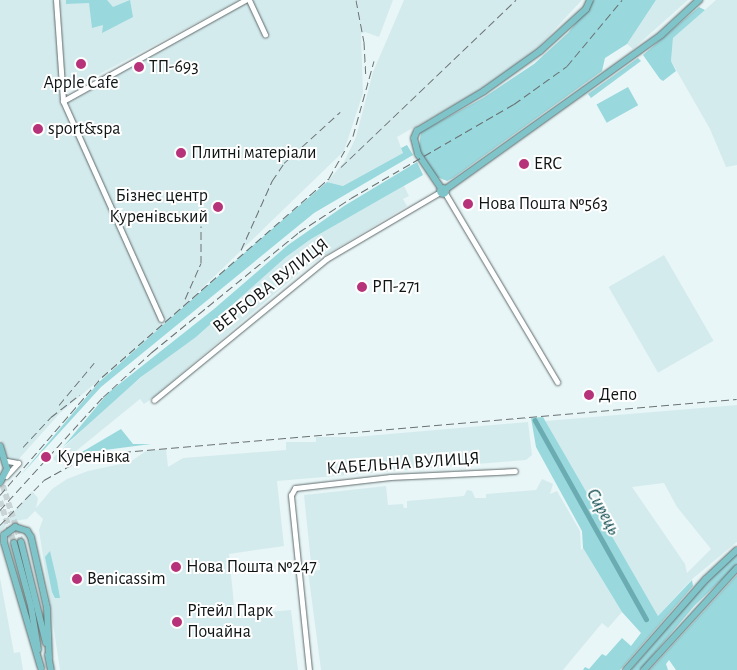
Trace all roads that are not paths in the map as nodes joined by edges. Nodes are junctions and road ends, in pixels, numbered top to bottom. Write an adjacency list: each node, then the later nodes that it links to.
1 (56, 0): 7 (street)
2 (245, 0): 7 (street)
3 (249, 0): 6 (street)
4 (590, 0): 8 (main road)
5 (699, 0): 8 (main road, ВЕРБОВА ВУЛИЦЯ)
6 (265, 35)
7 (63, 101): 9 (street)
8 (443, 191): 10 (street); 11 (street, ВЕРБОВА ВУЛИЦЯ)
9 (161, 319)
10 (557, 382)
11 (154, 400)
12 (0, 446): 13 (main road)
13 (6, 461): 15 (main road); 15 (street)
14 (515, 471): 25 (street, КАБЕЛЬНА ВУЛИЦЯ)
15 (6, 476): 16 (main road)
16 (1, 483)
17 (2, 541): 22 (main road); 23 (main road)
18 (22, 542): 22 (main road)
19 (14, 543): 23 (main road)
20 (737, 550): 26 (main road)
21 (737, 568): 27 (main road)
22 (49, 658): 24 (main road)
23 (41, 669)
24 (51, 670)
25 (309, 670)
26 (626, 670)
27 (644, 670)

